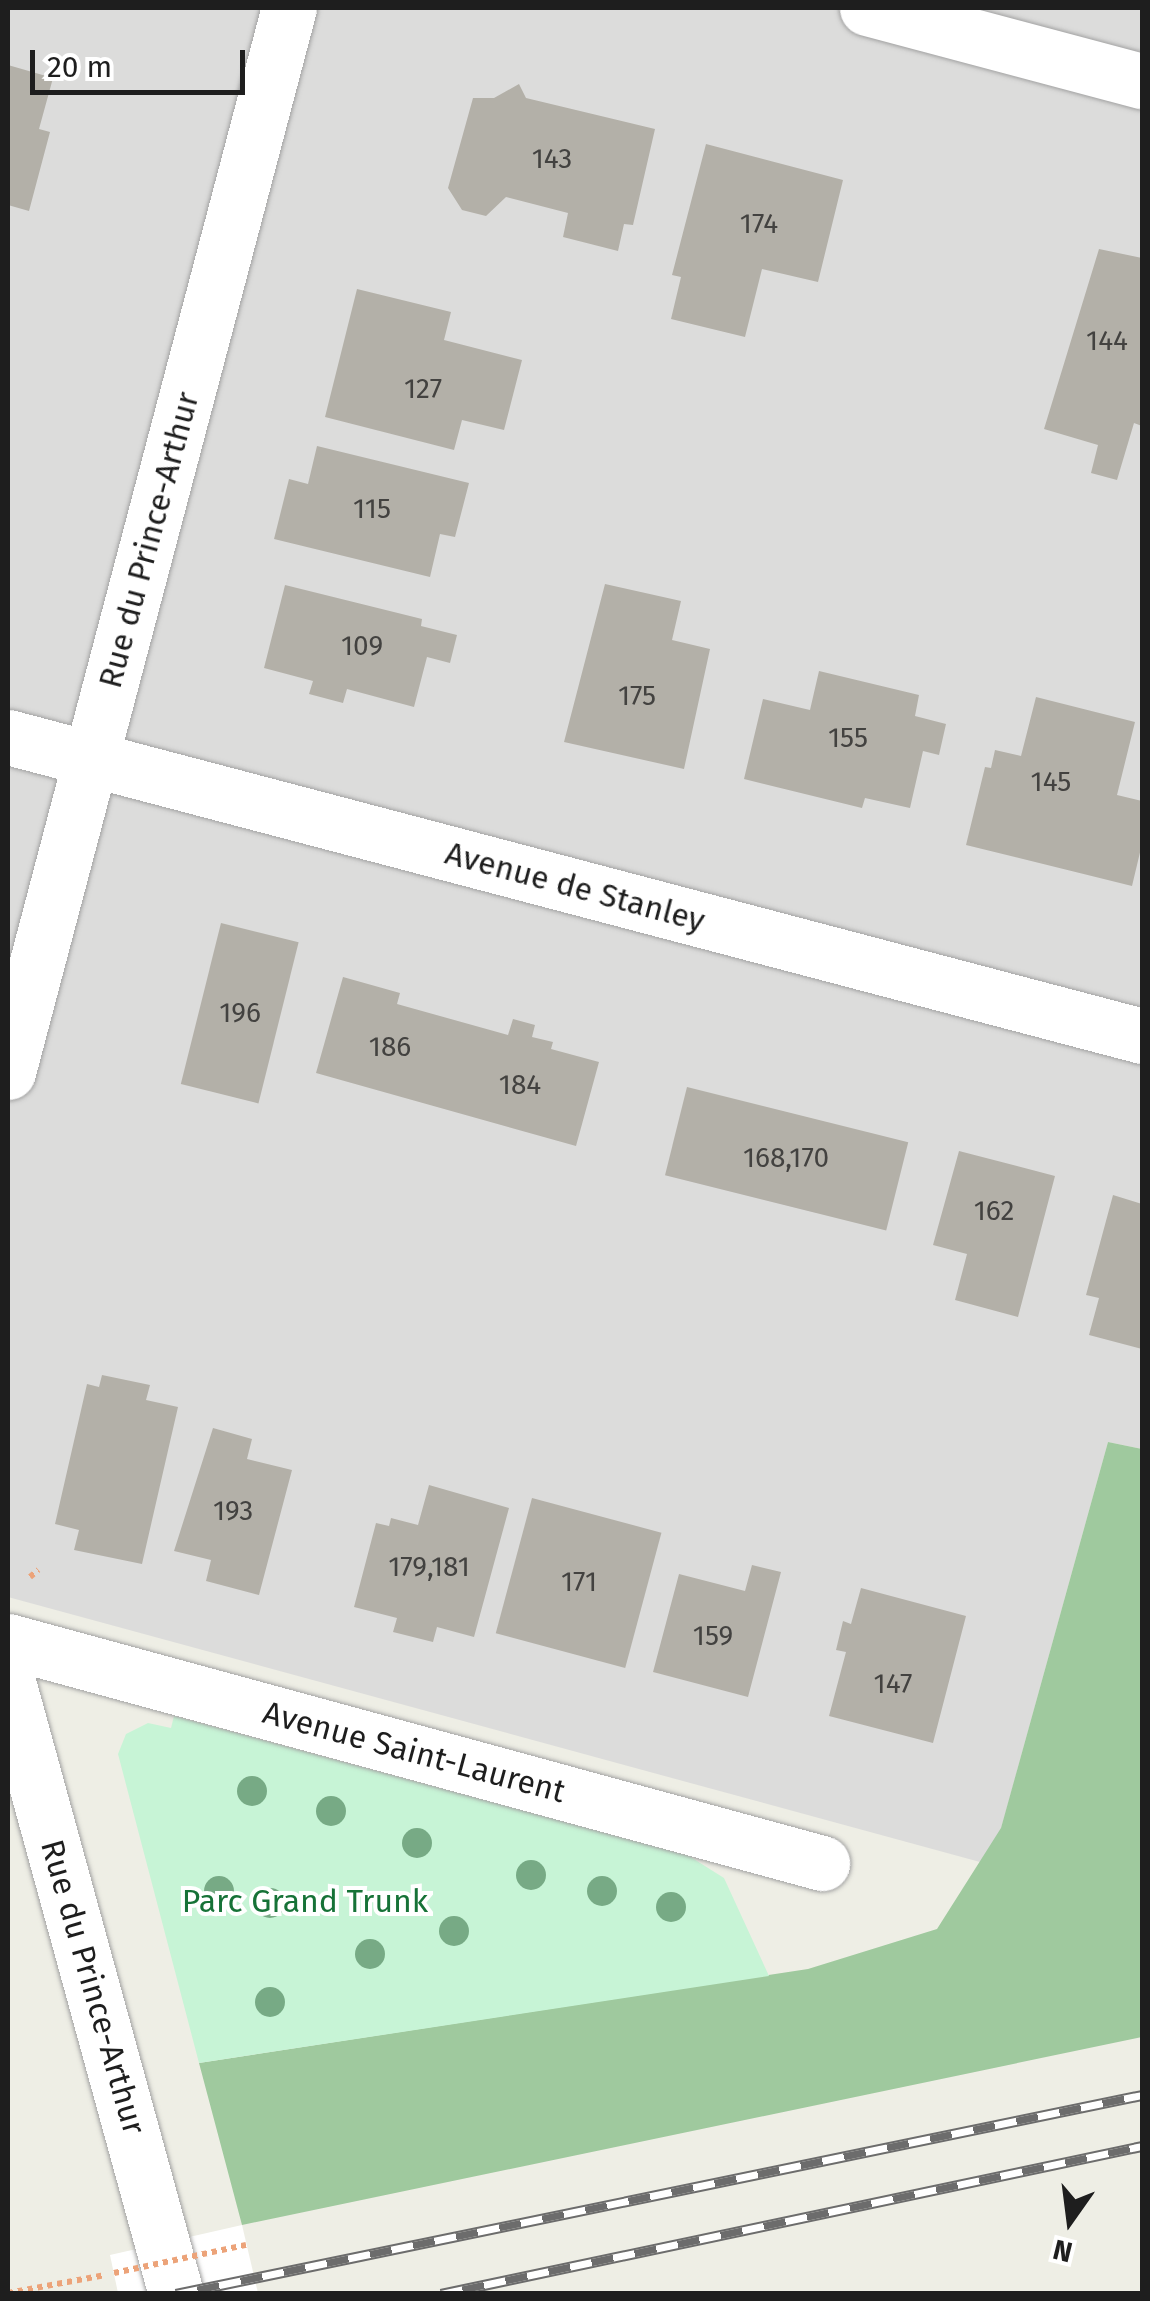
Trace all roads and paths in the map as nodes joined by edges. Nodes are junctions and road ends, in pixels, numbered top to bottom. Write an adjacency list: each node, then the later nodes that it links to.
1 (289, 8): 5 (street, Rue du Prince-Arthur)
2 (867, 8): 3 (street)
3 (1142, 81)
4 (8, 737): 5 (street, Avenue de Stanley)
5 (91, 761): 6 (street, Avenue de Stanley); 7 (street, Rue du Prince-Arthur)
6 (1142, 1036)
7 (8, 1072)
8 (8, 1641): 10 (street, Avenue Saint-Laurent)
9 (8, 1682): 13 (street, Rue du Prince-Arthur)
10 (822, 1863)
11 (246, 2246): 12 (path, bridge)
12 (8, 2293)
13 (176, 2294)

